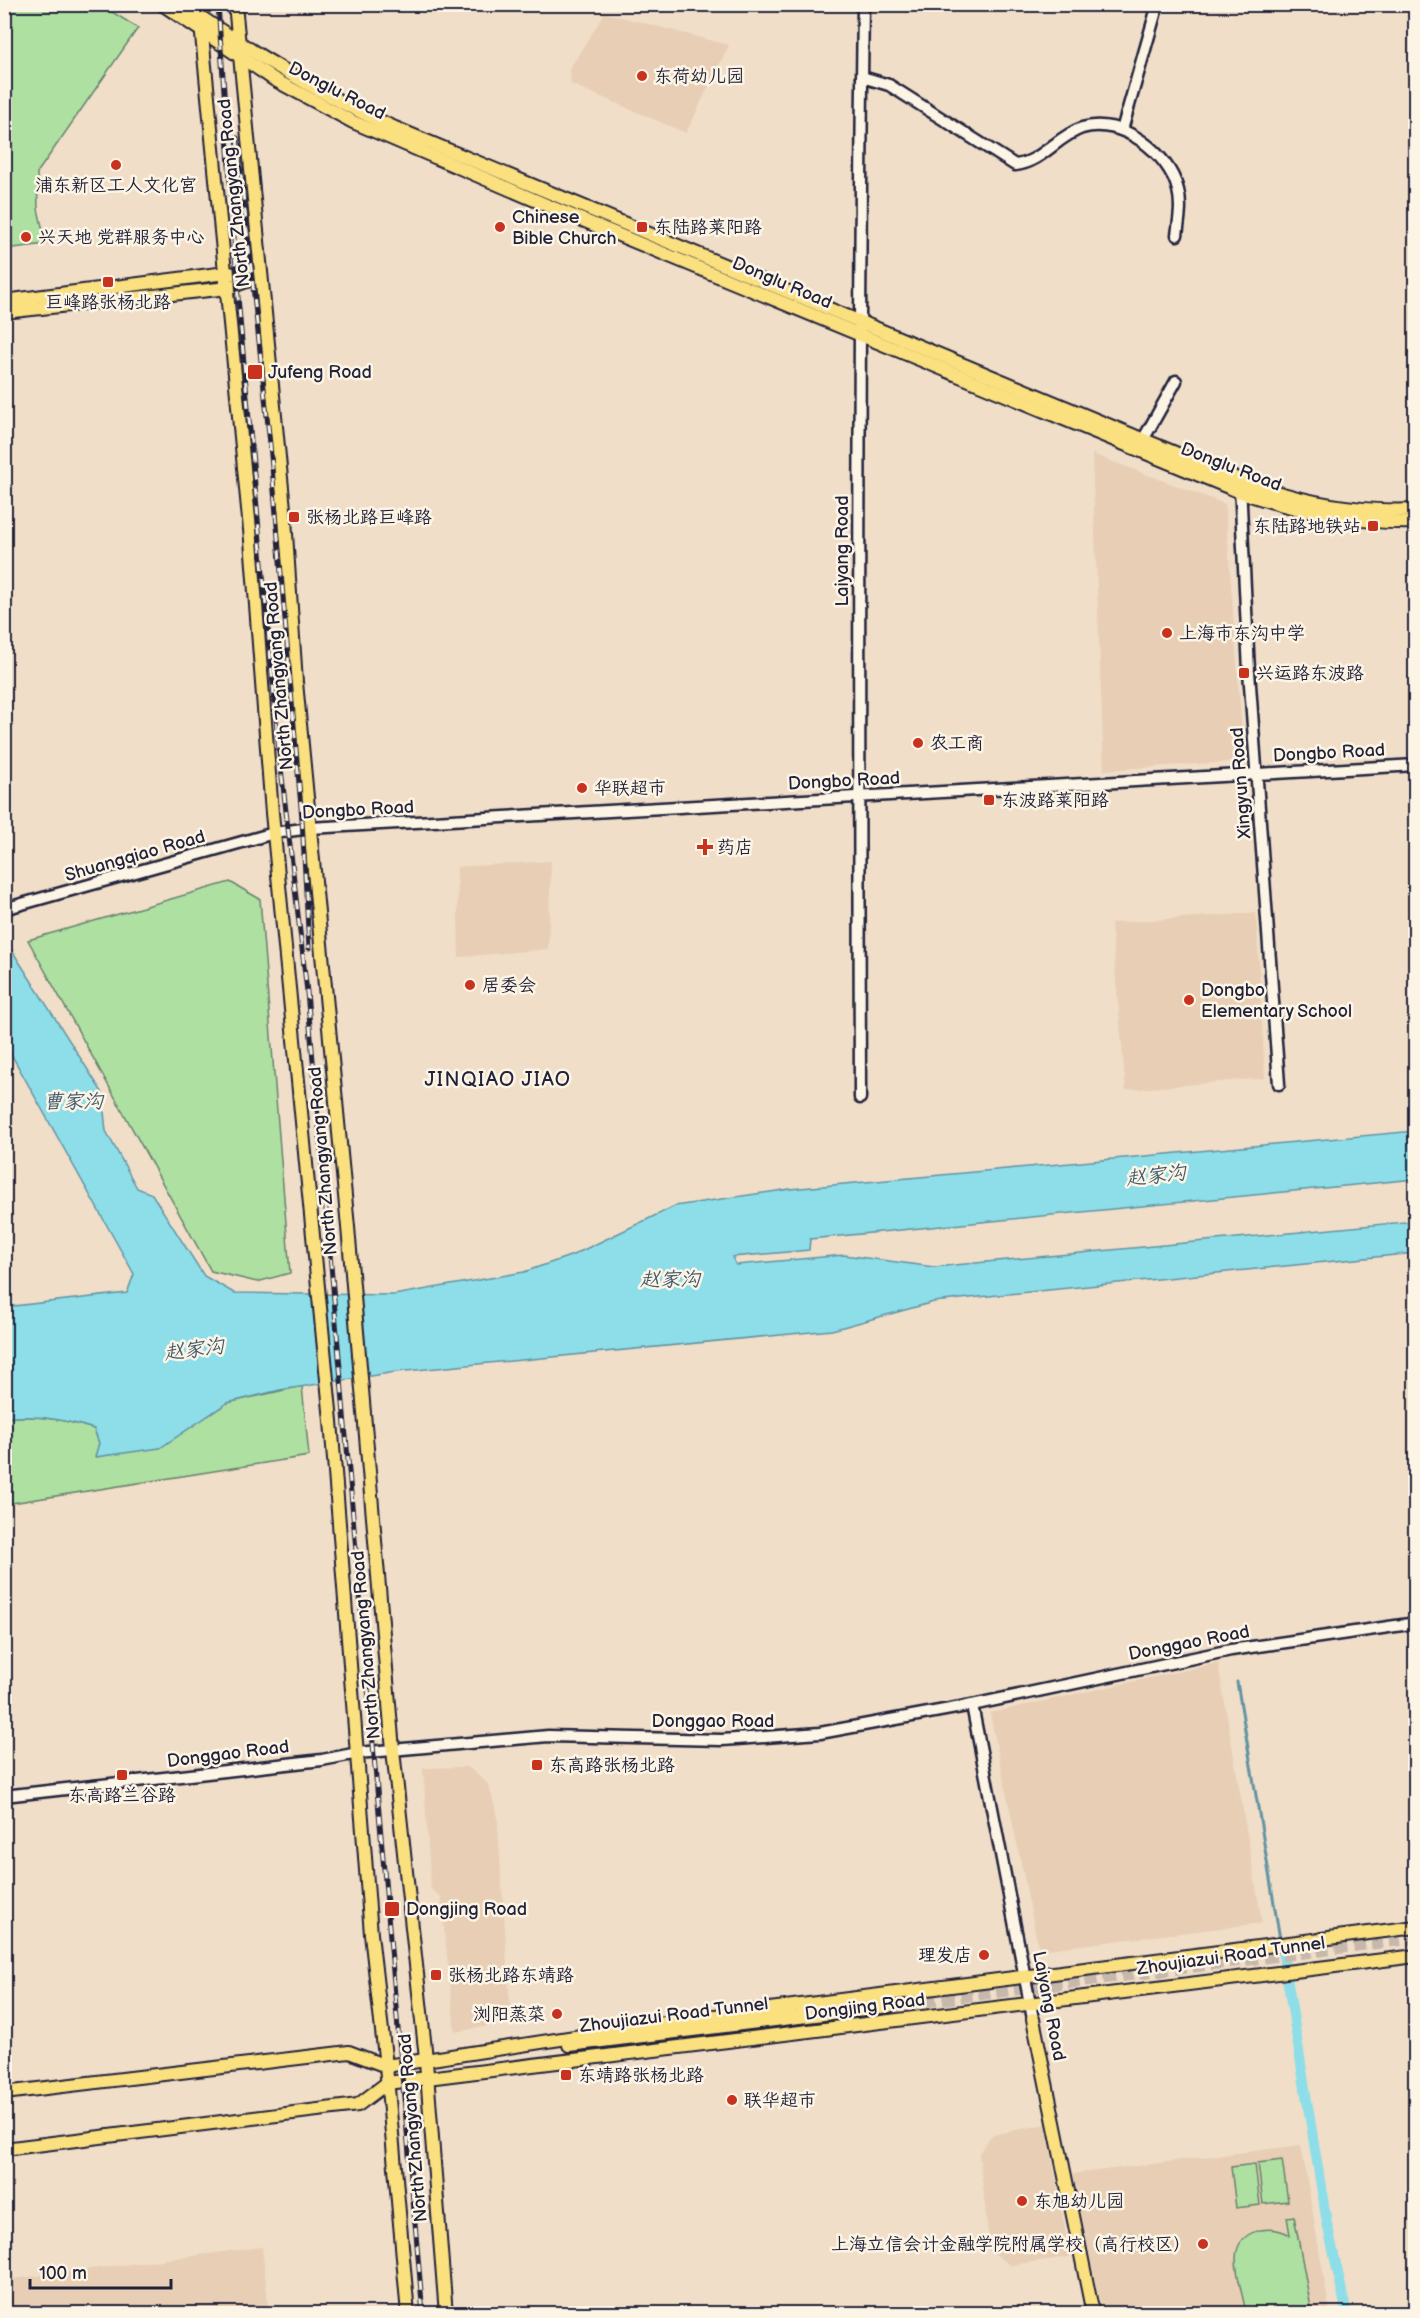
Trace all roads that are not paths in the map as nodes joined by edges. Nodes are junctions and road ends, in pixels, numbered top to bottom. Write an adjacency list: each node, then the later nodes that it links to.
1 (162, 4): 7 (main road, Donglu Road)
2 (182, 4): 6 (main road, Donglu Road)
3 (235, 4): 8 (main road, North Zhangyang Road)
4 (863, 4): 10 (street, Laiyang Road)
5 (1158, 4): 11 (street)
6 (200, 11): 7 (main road, North Zhangyang Road); 8 (main road, Donglu Road)
7 (202, 32): 9 (main road, Donglu Road); 13 (main road, North Zhangyang Road)
8 (238, 43): 9 (main road, North Zhangyang Road); 18 (main road, Donglu Road)
9 (239, 57): 14 (main road, North Zhangyang Road); 18 (main road, Donglu Road)
10 (862, 78): 11 (street); 18 (street, Laiyang Road)
11 (1122, 130): 12 (street)
12 (1177, 235)
13 (226, 273): 14 (main road); 15 (main road, North Zhangyang Road); 16 (main road)
14 (260, 276): 15 (main road); 27 (main road, North Zhangyang Road)
15 (228, 288): 17 (main road); 28 (main road, North Zhangyang Road)
16 (4, 301)
17 (4, 312)
18 (859, 328): 20 (main road, Donglu Road); 21 (main road, Donglu Road); 26 (street, Laiyang Road)
19 (1176, 381): 20 (street)
20 (1143, 440): 21 (main road, Donglu Road)
21 (1240, 486): 22 (main road, Donglu Road); 23 (main road, Donglu Road); 25 (street, Xingyun Road)
22 (1416, 510)
23 (1416, 522)
24 (1416, 765): 25 (street, Dongbo Road)
25 (1256, 773): 26 (street, Dongbo Road); 30 (street, Xingyun Road)
26 (859, 797): 27 (street, Dongbo Road); 31 (street, Laiyang Road)
27 (310, 828): 28 (street, Dongbo Road); 34 (main road, North Zhangyang Road)
28 (274, 833): 29 (street, Shuangqiao Road); 35 (main road, North Zhangyang Road)
29 (4, 909)
30 (1279, 1084)
31 (860, 1098)
32 (1416, 1623): 33 (street, Donggao Road)
33 (972, 1705): 34 (street, Donggao Road); 40 (street, Laiyang Road)
34 (393, 1750): 35 (street, Donggao Road); 46 (main road, North Zhangyang Road)
35 (358, 1753): 36 (street, Donggao Road); 47 (main road, North Zhangyang Road)
36 (4, 1796)
37 (1416, 1927): 40 (main road, Dongjing Road)
38 (1416, 1950): 41 (main road, Zhoujiazui Road Tunnel)
39 (1416, 1956): 41 (main road, Dongjing Road)
40 (1024, 1976): 42 (street, Laiyang Road); 45 (main road, Dongjing Road)
41 (1052, 2002): 42 (main road, Dongjing Road)
42 (1030, 2005): 44 (street, Laiyang Road); 48 (main road, Dongjing Road)
43 (889, 2006): 45 (main road, Zhoujiazui Road Tunnel)
44 (1033, 2019): 54 (main road, Laiyang Road)
45 (463, 2056): 46 (main road, Dongjing Road)
46 (425, 2061): 47 (main road, Dongjing Road); 48 (main road, North Zhangyang Road)
47 (386, 2066): 49 (main road, North Zhangyang Road); 50 (main road, Dongjing Road)
48 (427, 2077): 49 (main road, Dongjing Road); 53 (main road, North Zhangyang Road)
49 (387, 2083): 51 (main road, Dongjing Road); 52 (main road, North Zhangyang Road)
50 (4, 2093)
51 (4, 2149)
52 (408, 2313)
53 (446, 2313)
54 (1093, 2313)

